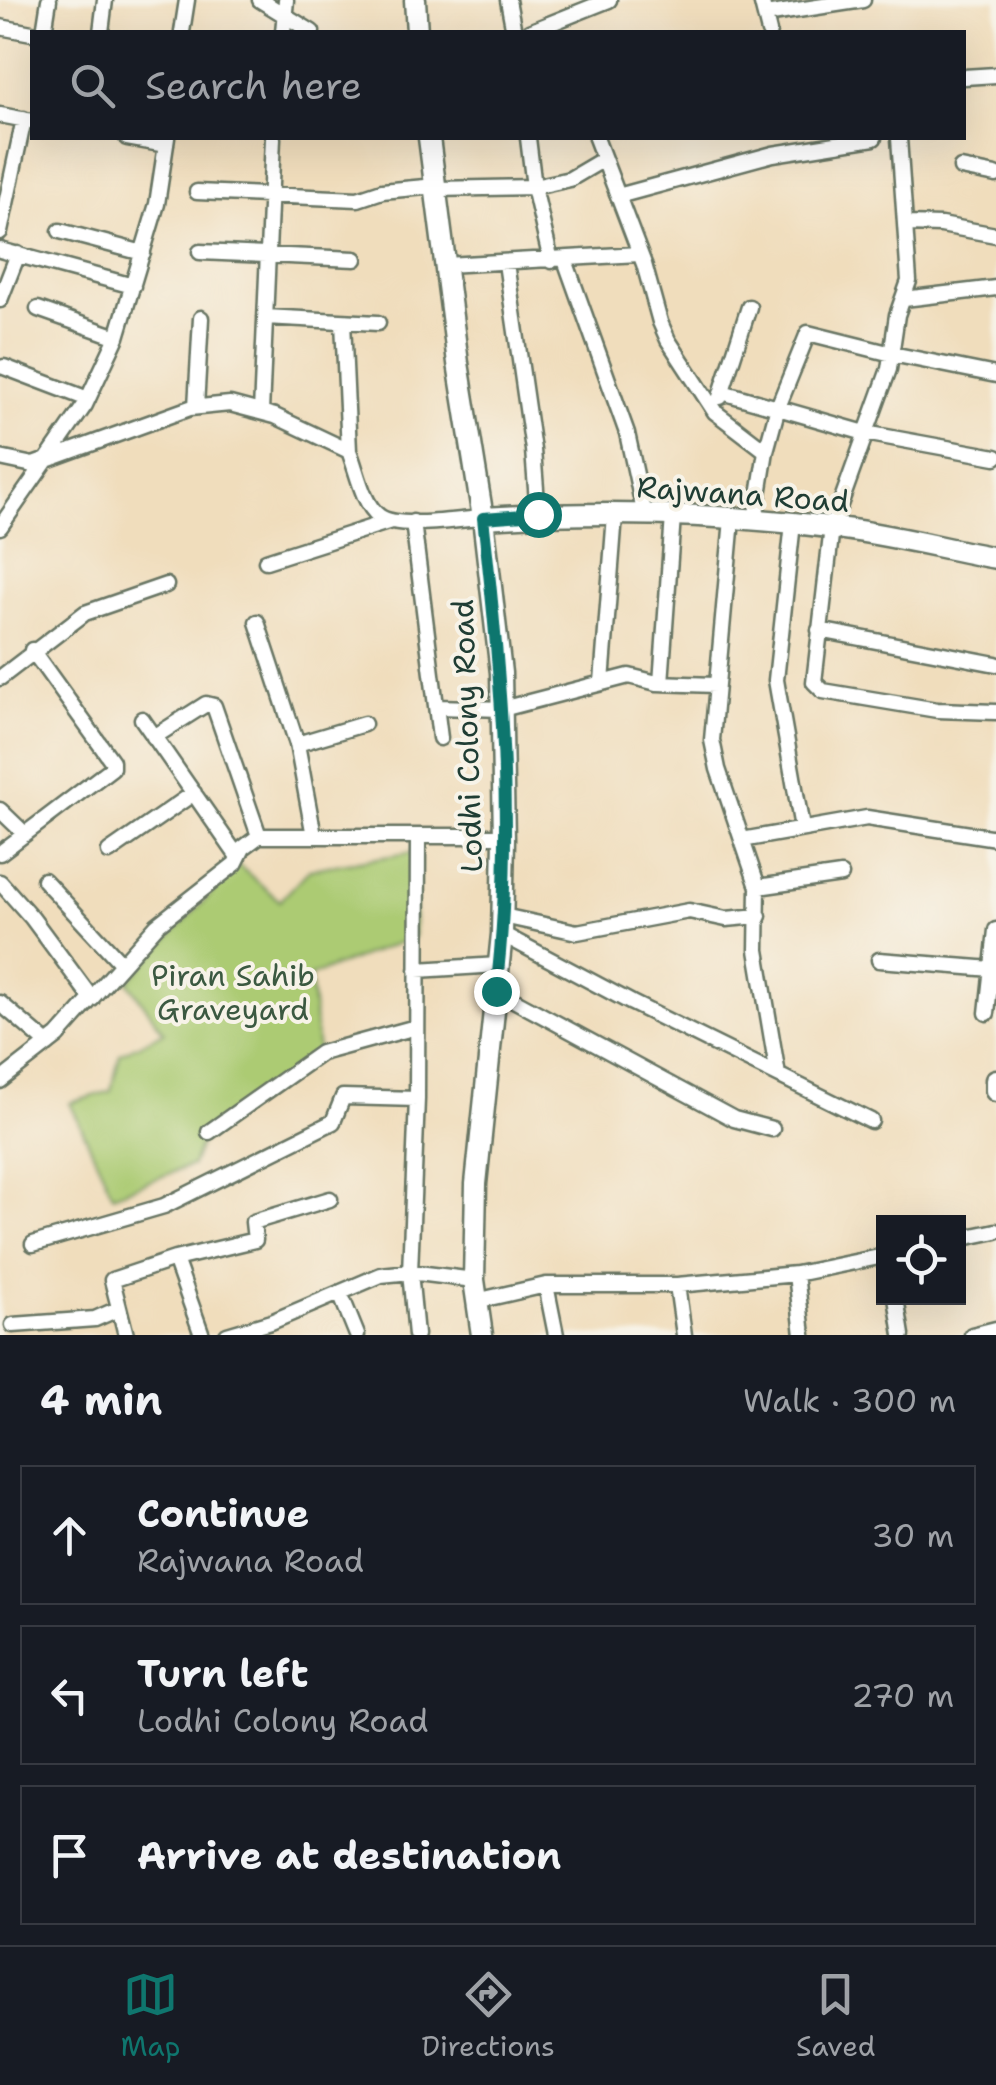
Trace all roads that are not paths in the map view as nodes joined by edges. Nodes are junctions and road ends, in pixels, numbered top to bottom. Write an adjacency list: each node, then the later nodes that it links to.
1 (49, 0): 13 (street)
2 (105, 0): 14 (street)
3 (187, 0): 15 (street)
4 (260, 0): 9 (street)
5 (415, 0): 17 (main road)
6 (508, 0): 18 (street)
7 (608, 0): 12 (street)
8 (863, 0): 10 (street)
9 (286, 8): 16 (street)
10 (763, 8)
11 (0, 27): 19 (street)
12 (556, 28)
13 (44, 30)
14 (101, 30)
15 (182, 30)
16 (310, 30)
17 (417, 30)
18 (514, 30)
19 (30, 33)
20 (996, 75): 21 (street)
21 (966, 77)
22 (0, 115): 23 (street)
23 (30, 118): 42 (street)
24 (273, 140): 39 (street)
25 (430, 140): 35 (main road, Lodhi Colony Road)
26 (528, 140): 36 (street)
27 (597, 140): 32 (street)
28 (842, 140): 31 (street)
29 (899, 140): 40 (street)
30 (166, 141): 46 (street)
31 (795, 143): 38 (street)
32 (604, 158): 36 (street); 38 (street)
33 (961, 168): 34 (street)
34 (996, 175)
35 (436, 187): 36 (street); 39 (street); 53 (main road, Lodhi Colony Road)
36 (534, 187): 51 (street)
37 (197, 192): 39 (street)
38 (618, 196): 48 (street)
39 (269, 197): 49 (street)
40 (906, 224): 43 (street); 56 (street)
41 (60, 231): 46 (street)
42 (0, 232)
43 (996, 235)
44 (0, 250): 47 (street)
45 (200, 252): 49 (street)
46 (143, 253): 54 (street)
47 (18, 254): 54 (street); 57 (street)
48 (640, 254): 51 (street); 73 (street)
49 (267, 257): 50 (street); 60 (street)
50 (355, 259)
51 (558, 261): 52 (street); 82 (street)
52 (506, 263): 53 (street); 80 (street)
53 (446, 265): 84 (main road, Lodhi Colony Road)
54 (133, 286): 64 (street)
55 (996, 288): 56 (street)
56 (904, 299): 65 (street)
57 (0, 300)
58 (749, 307): 68 (street)
59 (38, 309): 64 (street)
60 (264, 317): 62 (street); 72 (street)
61 (201, 318): 70 (street)
62 (343, 322): 63 (street); 75 (street)
63 (378, 323)
64 (116, 337): 69 (street)
65 (892, 354): 67 (street); 71 (street); 74 (street)
66 (4, 367): 69 (street)
67 (996, 374)
68 (722, 392): 71 (street); 73 (street)
69 (88, 398): 79 (street)
70 (196, 407): 72 (street); 79 (street)
71 (778, 407): 74 (street); 76 (street)
72 (262, 412): 75 (street)
73 (715, 412): 76 (street)
74 (865, 432): 77 (street); 91 (street)
75 (350, 450): 86 (street)
76 (766, 450): 87 (street)
77 (996, 457)
78 (0, 458): 79 (street)
79 (43, 462): 90 (street)
80 (538, 514): 81 (main road, Rajwana Road); 84 (main road, Rajwana Road)
81 (616, 515): 82 (main road, Rajwana Road); 100 (street)
82 (645, 516): 83 (main road, Rajwana Road)
83 (673, 516): 85 (main road, Rajwana Road); 101 (street)
84 (483, 518): 88 (street); 104 (main road, Lodhi Colony Road)
85 (732, 519): 87 (main road, Rajwana Road); 102 (street)
86 (392, 520): 88 (street); 93 (street)
87 (754, 520): 89 (main road, Rajwana Road)
88 (413, 522): 103 (street)
89 (793, 523): 91 (main road, Rajwana Road); 113 (street)
90 (0, 527)
91 (832, 527): 92 (main road, Rajwana Road); 96 (street)
92 (996, 558)
93 (266, 560)
94 (166, 585): 97 (street)
95 (258, 622): 110 (street)
96 (819, 630): 98 (street); 105 (street)
97 (32, 650): 99 (street); 114 (street)
98 (996, 664)
99 (0, 678)
100 (602, 682): 101 (street); 104 (street)
101 (660, 683): 102 (street)
102 (715, 685): 120 (street)
103 (438, 707): 104 (street); 109 (street)
104 (502, 709): 117 (main road, Lodhi Colony Road)
105 (996, 712)
106 (142, 719): 108 (street)
107 (364, 724): 110 (street)
108 (154, 737): 111 (street); 115 (street)
109 (440, 738)
110 (297, 744): 116 (street)
111 (194, 793): 121 (street); 123 (street)
112 (0, 810): 114 (street)
113 (802, 828): 119 (street); 120 (street)
114 (24, 833): 122 (street)
115 (259, 836): 116 (street); 123 (street)
116 (314, 836): 118 (street)
117 (504, 836): 118 (street); 129 (main road, Lodhi Colony Road)
118 (418, 837): 135 (street)
119 (996, 838)
120 (742, 840): 127 (street)
121 (109, 852)
122 (0, 853)
123 (238, 857): 132 (street)
124 (841, 875): 127 (street)
125 (44, 880): 132 (street)
126 (0, 882): 137 (street)
127 (758, 887): 128 (street)
128 (759, 916): 129 (street); 142 (street)
129 (503, 925): 133 (main road, Lodhi Colony Road); 142 (street)
130 (996, 930): 134 (street)
131 (878, 960): 134 (street)
132 (122, 964): 137 (street)
133 (500, 965): 135 (street); 136 (main road, Lodhi Colony Road)
134 (992, 968): 139 (street)
135 (417, 970): 140 (street)
136 (496, 991): 148 (street); 160 (main road, Lodhi Colony Road)
137 (92, 999): 141 (street)
138 (0, 1004): 141 (street)
139 (987, 1013)
140 (416, 1027): 146 (street); 149 (street)
141 (48, 1044): 144 (street)
142 (778, 1075): 147 (street)
143 (996, 1080): 145 (main road)
144 (0, 1081)
145 (996, 1091)
146 (416, 1099): 153 (street); 156 (street)
147 (872, 1121)
148 (772, 1129)
149 (209, 1132)
150 (330, 1199): 155 (street)
151 (996, 1231): 152 (street)
152 (966, 1237)
153 (33, 1244)
154 (876, 1258): 157 (street)
155 (175, 1259): 163 (street); 167 (street)
156 (410, 1272): 160 (street); 161 (street); 170 (street)
157 (796, 1274): 159 (street); 174 (street)
158 (546, 1285): 159 (street); 160 (street); 172 (street)
159 (677, 1285): 173 (street)
160 (476, 1291): 171 (main road, Lodhi Colony Road)
161 (340, 1292): 168 (street); 169 (street)
162 (897, 1305): 175 (street)
163 (118, 1308): 164 (street); 166 (street)
164 (14, 1325)
165 (996, 1329): 176 (street)
166 (126, 1335)
167 (202, 1335)
168 (227, 1335)
169 (358, 1335)
170 (416, 1335)
171 (482, 1335)
172 (556, 1335)
173 (684, 1335)
174 (803, 1335)
175 (902, 1335)
176 (972, 1335)

